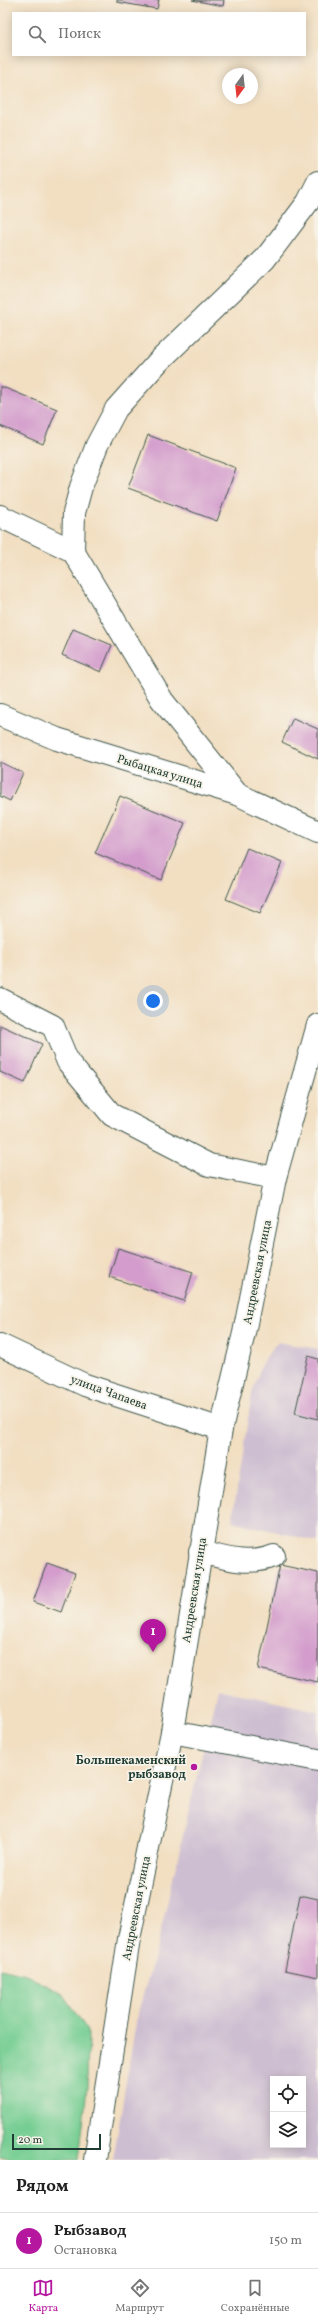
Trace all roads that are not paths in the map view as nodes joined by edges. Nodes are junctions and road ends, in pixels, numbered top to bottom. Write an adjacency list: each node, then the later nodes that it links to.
1 (318, 182): 3 (street)
2 (0, 516): 3 (street)
3 (73, 550): 5 (street)
4 (0, 715): 5 (street, Рыбацкая улица)
5 (237, 794): 6 (street, Рыбацкая улица)
6 (318, 832)
7 (0, 999): 9 (street)
8 (318, 1025): 9 (street, Андреевская улица)
9 (276, 1178): 11 (street, Андреевская улица)
10 (0, 1345): 11 (street, улица Чапаева)
11 (221, 1430): 12 (street, Андреевская улица)
12 (200, 1552): 13 (street); 14 (street, Андреевская улица)
13 (274, 1556)
14 (172, 1732): 15 (street); 16 (street, Андреевская улица)
15 (318, 1760)
16 (95, 2160)

